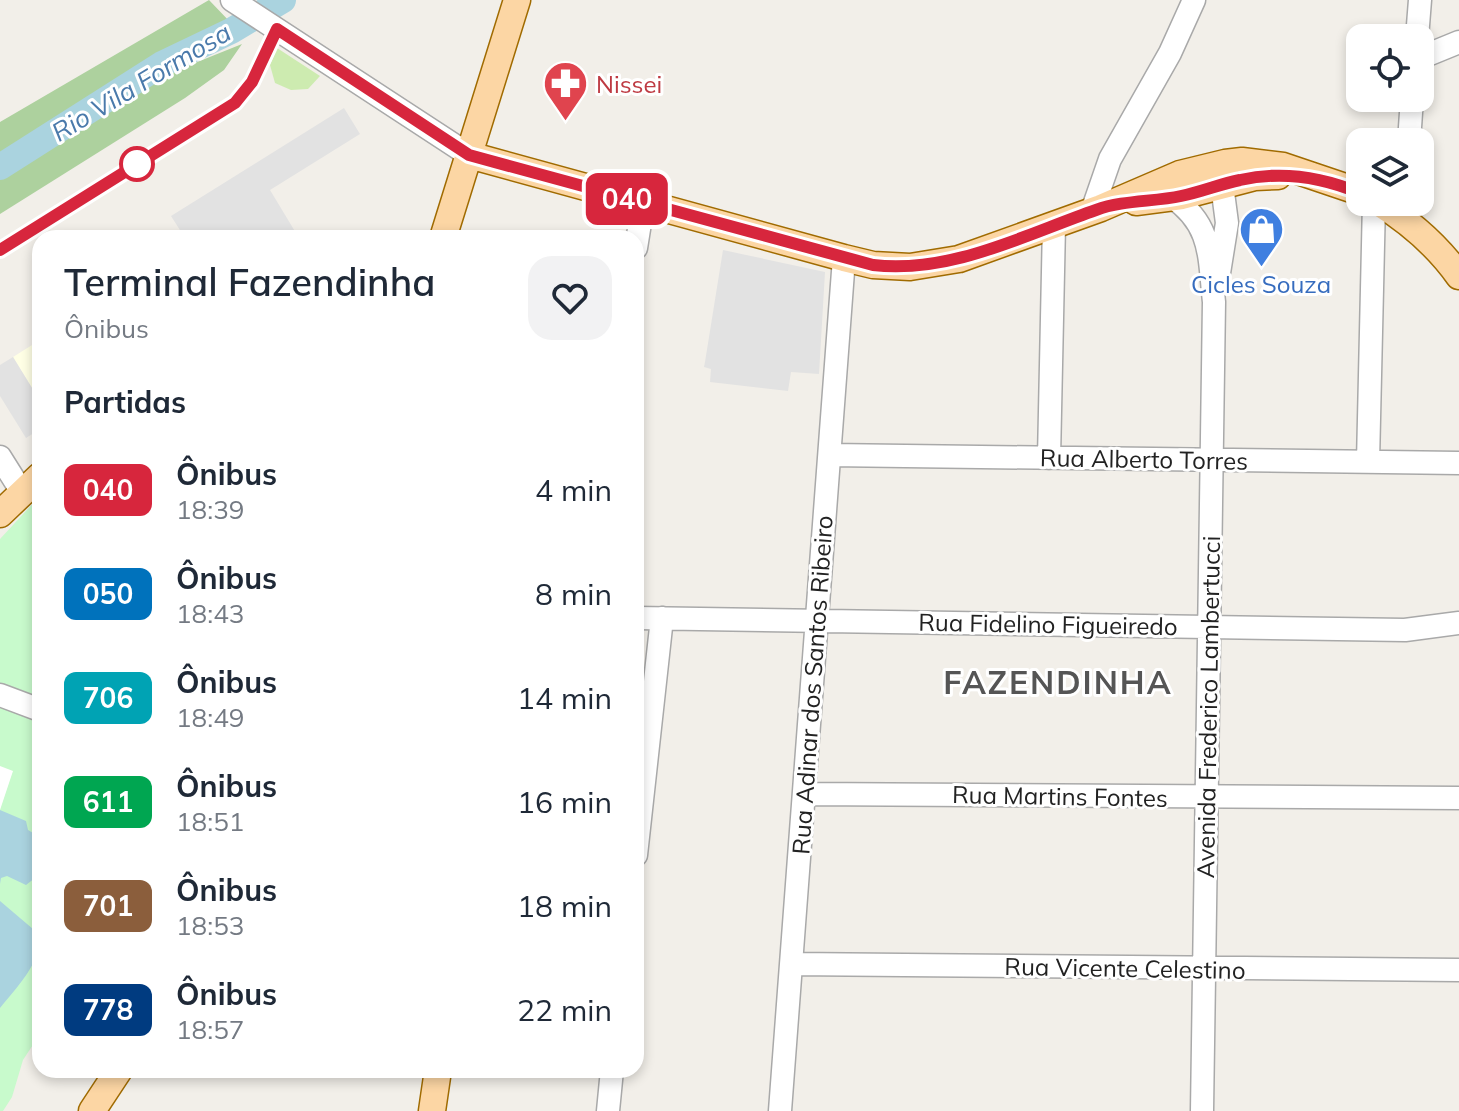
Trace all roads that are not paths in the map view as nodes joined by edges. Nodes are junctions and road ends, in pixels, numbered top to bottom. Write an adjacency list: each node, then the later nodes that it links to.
1 (517, 0): 8 (main road)
2 (1194, 0): 14 (street)
3 (1420, 0): 5 (street)
4 (237, 3): 8 (street)
5 (1418, 24)
6 (1459, 42): 7 (street)
7 (1434, 52)
8 (469, 155): 13 (main road); 18 (main road)
9 (1325, 180): 10 (main road); 11 (main road); 12 (main road)
10 (1222, 185): 11 (main road); 22 (street, Avenida Frederico Lambertucci)
11 (1176, 186): 14 (main road); 22 (street, Avenida Frederico Lambertucci)
12 (1346, 187)
13 (643, 204): 19 (street); 20 (main road)
14 (1096, 210): 17 (main road)
15 (1376, 216): 27 (street)
16 (1408, 216): 21 (main road)
17 (1054, 225): 20 (main road); 25 (street)
18 (443, 230)
19 (639, 230)
20 (844, 258): 23 (street, Rua Adinar dos Santos Ribeiro)
21 (1459, 276)
22 (1214, 302): 26 (street, Avenida Frederico Lambertucci)
23 (830, 455): 25 (street, Rua Alberto Torres); 33 (street, Rua Adinar dos Santos Ribeiro)
24 (0, 457): 29 (street)
25 (1049, 458): 26 (street, Rua Alberto Torres)
26 (1211, 460): 27 (street, Rua Alberto Torres); 35 (street, Avenida Frederico Lambertucci)
27 (1368, 462): 28 (street, Rua Alberto Torres)
28 (1459, 463)
29 (31, 484): 30 (main road)
30 (0, 514)
31 (644, 618): 32 (street, Rua Fidelino Figueiredo)
32 (662, 618): 33 (street, Rua Fidelino Figueiredo); 38 (street)
33 (817, 621): 35 (street, Rua Fidelino Figueiredo); 39 (street, Rua Adinar dos Santos Ribeiro)
34 (1459, 623): 35 (street, Rua Fidelino Figueiredo)
35 (1209, 627): 40 (street, Avenida Frederico Lambertucci)
36 (0, 695): 37 (street)
37 (32, 707)
38 (644, 782)
39 (804, 794): 40 (street, Rua Martins Fontes); 42 (street, Rua Adinar dos Santos Ribeiro)
40 (1207, 797): 41 (street, Rua Martins Fontes); 43 (street, Avenida Frederico Lambertucci)
41 (1459, 798)
42 (791, 964): 43 (street, Rua Vicente Celestino); 51 (street, Rua Adinar dos Santos Ribeiro)
43 (1204, 968): 44 (street, Rua Vicente Celestino); 52 (street, Avenida Frederico Lambertucci)
44 (1459, 970)
45 (114, 1078): 48 (main road)
46 (437, 1078): 49 (main road)
47 (611, 1078): 50 (street)
48 (92, 1111)
49 (432, 1111)
50 (608, 1111)
51 (780, 1111)
52 (1202, 1111)

